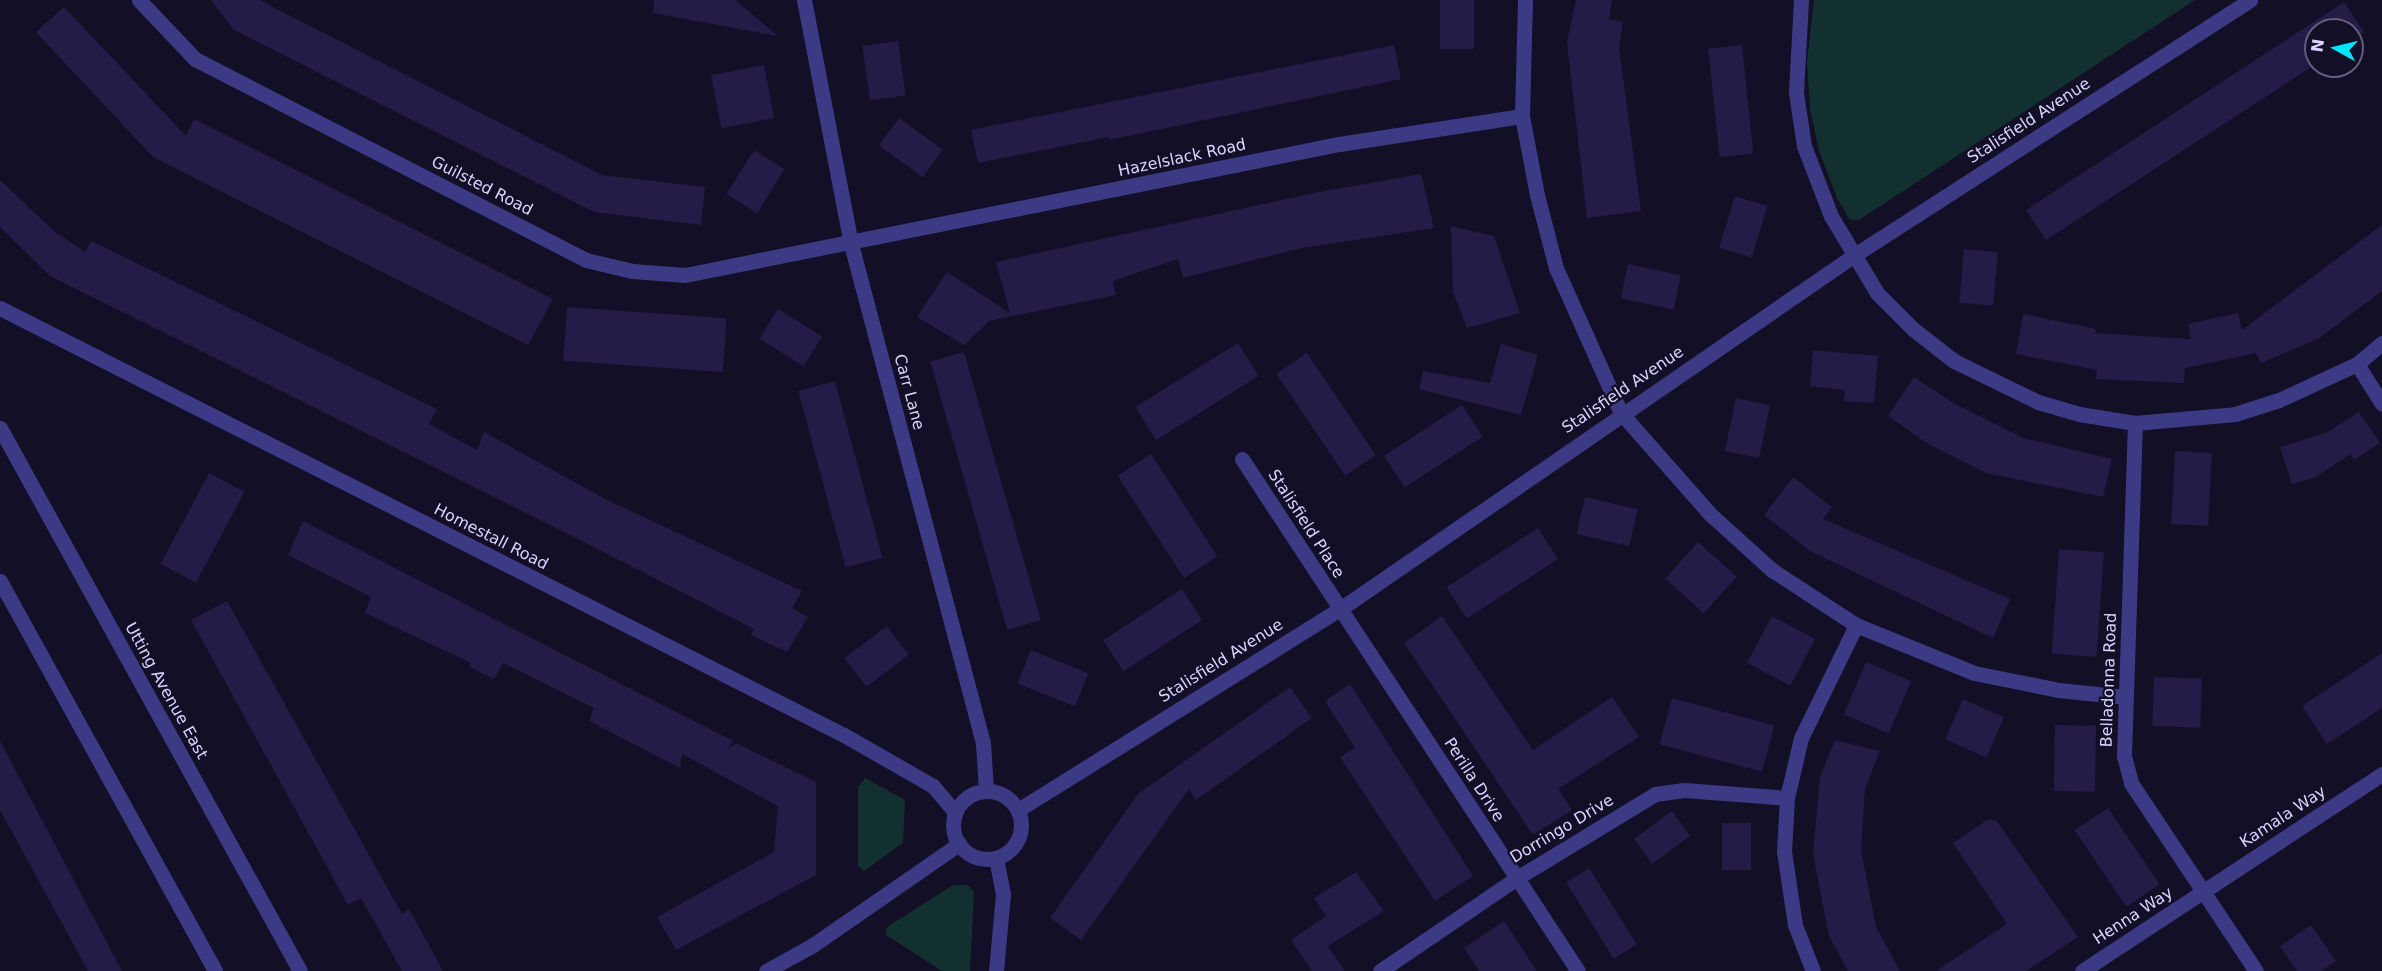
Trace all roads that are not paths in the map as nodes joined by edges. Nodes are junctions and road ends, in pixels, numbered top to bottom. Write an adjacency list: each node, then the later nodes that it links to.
1 (139, 0): 7 (street, Guilsted Road)
2 (804, 0): 7 (street, Carr Lane)
3 (1525, 0): 6 (street)
4 (1801, 0): 8 (street)
5 (2250, 0): 8 (street, Stalisfield Avenue)
6 (1522, 116): 7 (street, Hazelslack Road); 13 (street)
7 (851, 244): 22 (street, Carr Lane)
8 (1856, 254): 13 (street, Stalisfield Avenue); 14 (street)
9 (0, 308): 25 (street, Homestall Road)
10 (2382, 343): 11 (street)
11 (2357, 364): 12 (street); 14 (street)
12 (2382, 404)
13 (1621, 412): 18 (street, Stalisfield Avenue); 19 (street)
14 (2135, 423): 20 (street, Belladonna Road)
15 (0, 428): 31 (street, Utting Avenue East)
16 (1242, 459): 18 (street, Stalisfield Place)
17 (0, 581): 30 (street)
18 (1340, 609): 24 (street, Stalisfield Avenue); 28 (street, Perilla Drive)
19 (1856, 625): 20 (street); 23 (street)
20 (2126, 697): 29 (street, Belladonna Road)
21 (2382, 774): 29 (street, Kamala Way)
22 (986, 791): 24 (street); 25 (street)
23 (1787, 798): 28 (street, Dorringo Drive); 36 (street)
24 (1018, 810): 27 (street)
25 (955, 812): 26 (street)
26 (959, 844): 27 (street); 32 (street)
27 (996, 858): 33 (street)
28 (1517, 878): 34 (street, Dorringo Drive); 35 (street, Perilla Drive)
29 (2204, 891): 37 (street, Henna Way); 38 (street, Belladonna Road)
30 (214, 971)
31 (300, 971)
32 (766, 971)
33 (996, 971)
34 (1380, 971)
35 (1578, 971)
36 (1813, 971)
37 (2082, 971)
38 (2256, 971)

